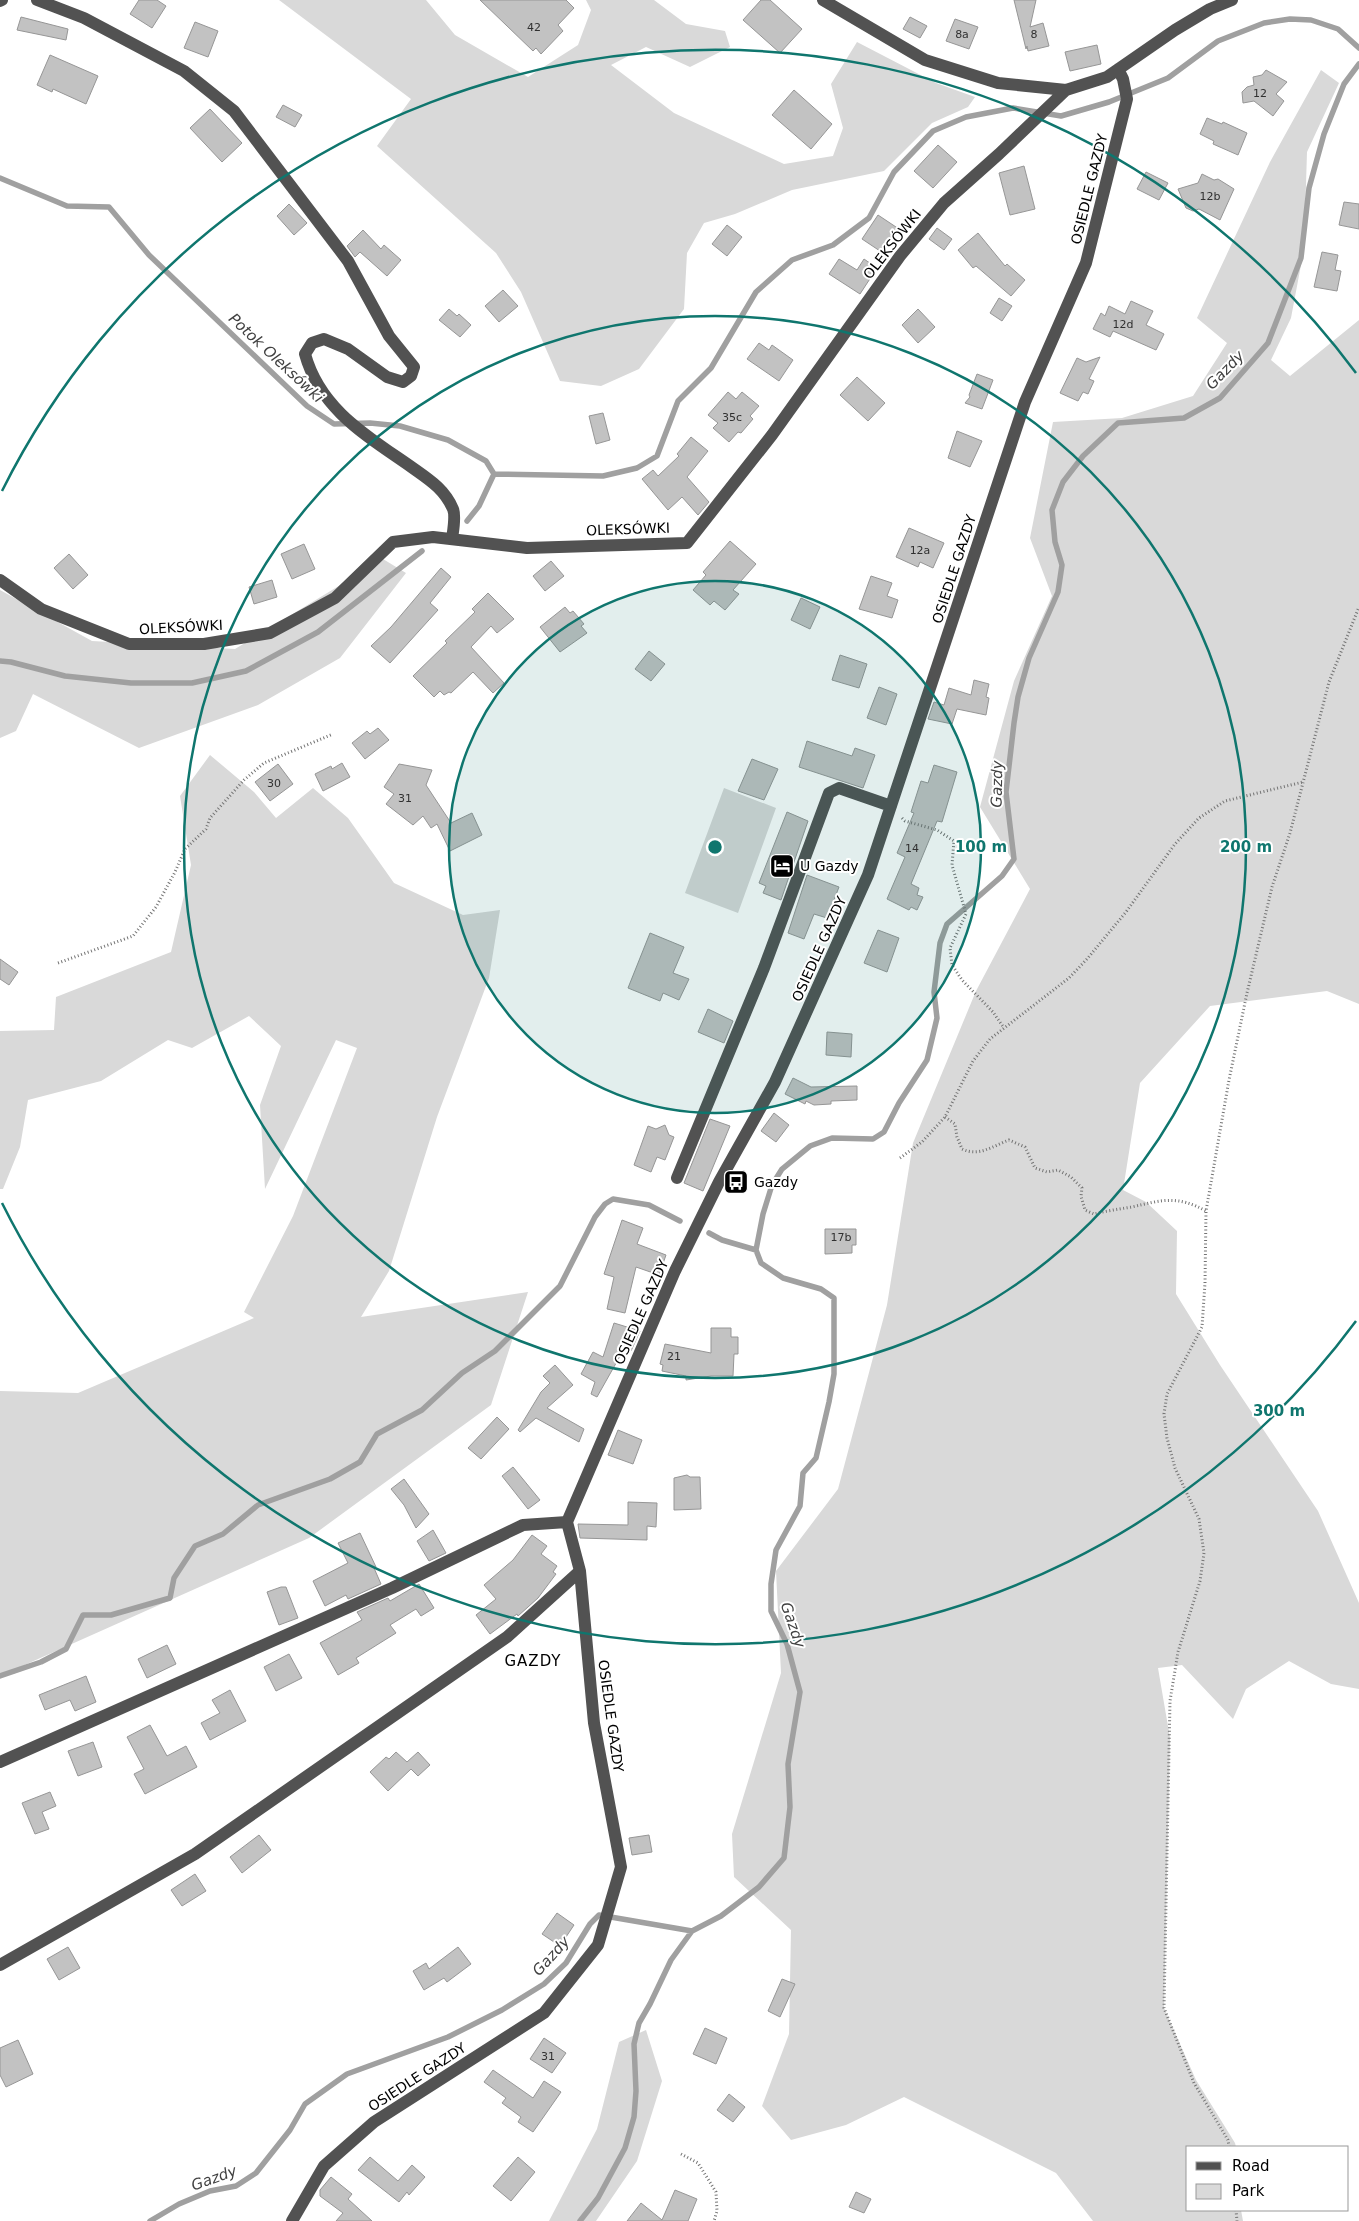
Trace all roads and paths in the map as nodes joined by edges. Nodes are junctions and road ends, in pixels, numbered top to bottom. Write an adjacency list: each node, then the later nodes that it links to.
1 (37, 0): 6 (street)
2 (823, 0): 5 (street)
3 (1232, 0): 4 (street)
4 (1121, 74): 5 (street, OLEKSÓWKI); 11 (street, OSIEDLE GAZDY)
5 (1066, 90): 6 (street, OLEKSÓWKI)
6 (452, 539): 7 (street, OLEKSÓWKI)
7 (0, 580)
8 (1359, 607): 10 (path)
9 (333, 734): 12 (path)
10 (1304, 782): 13 (path); 17 (path)
11 (891, 806): 13 (path); 16 (street); 18 (street, OSIEDLE GAZDY)
12 (58, 963)
13 (1004, 1028): 14 (path)
14 (945, 1117): 15 (path); 17 (path)
15 (900, 1158)
16 (676, 1178)
17 (1206, 1211): 22 (path)
18 (567, 1522): 19 (street, OSIEDLE GAZDY); 20 (street)
19 (580, 1571): 21 (street); 24 (street, OSIEDLE GAZDY)
20 (0, 1762)
21 (0, 1965)
22 (1229, 2146)
23 (681, 2154): 25 (path)
24 (292, 2221)
25 (714, 2221)

